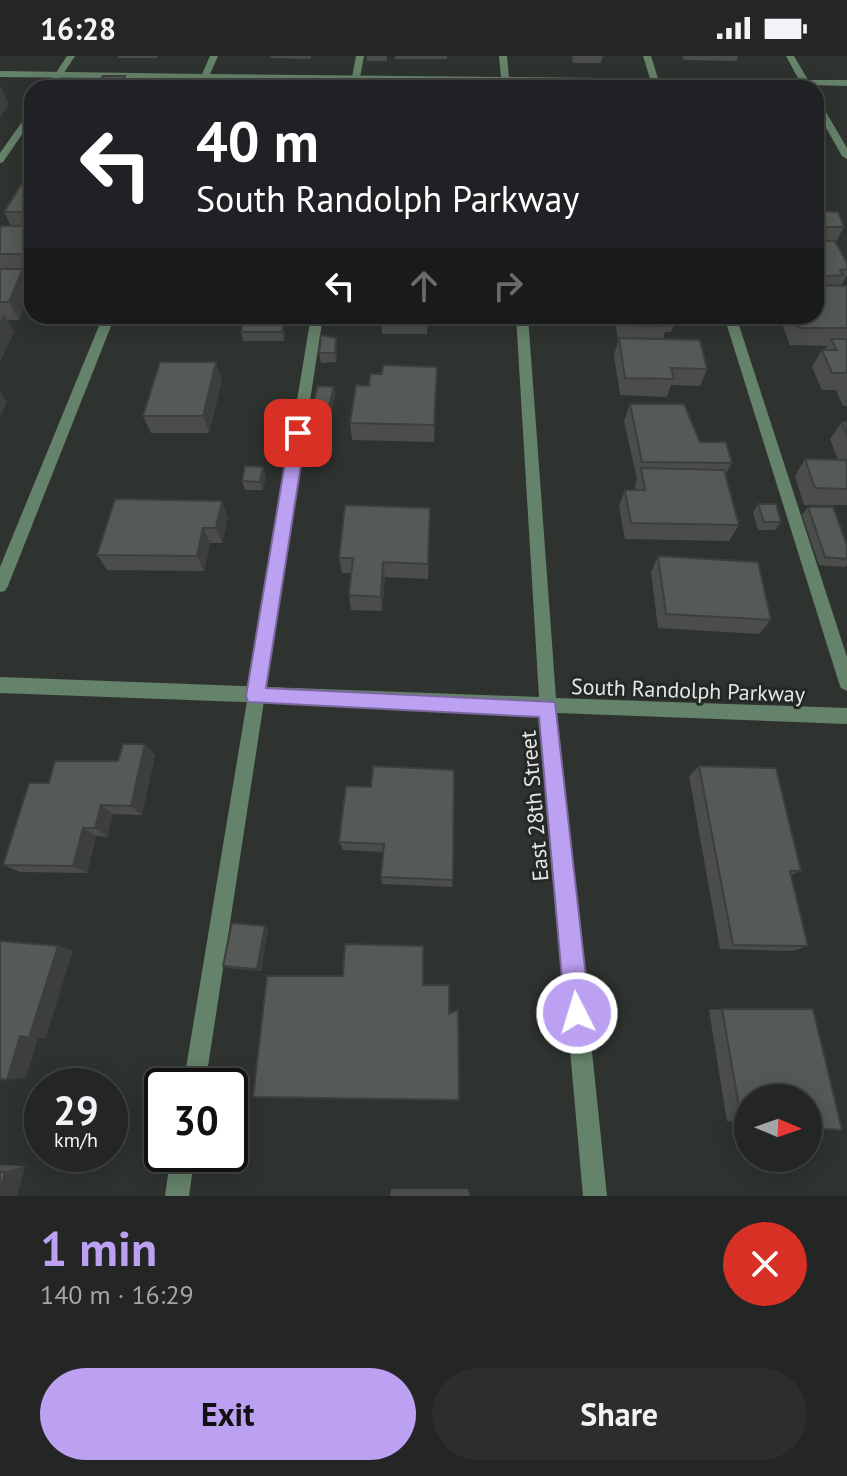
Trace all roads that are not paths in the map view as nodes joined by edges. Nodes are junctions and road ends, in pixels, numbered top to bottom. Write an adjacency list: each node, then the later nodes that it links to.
1 (71, 56): 8 (street)
2 (214, 56): 9 (street)
3 (360, 56): 13 (street)
4 (503, 56): 14 (street)
5 (647, 56): 15 (street)
6 (790, 56): 16 (street)
7 (0, 74): 8 (street)
8 (59, 75): 9 (street); 10 (street)
9 (205, 76): 11 (street); 12 (street)
10 (56, 80)
11 (203, 80)
12 (291, 80)
13 (356, 80)
14 (506, 80)
15 (654, 80)
16 (804, 80)
17 (847, 83): 18 (street)
18 (824, 84)
19 (824, 116): 21 (street)
20 (24, 126): 22 (street)
21 (847, 156)
22 (0, 160)
23 (106, 324): 27 (street)
24 (316, 324): 30 (street)
25 (523, 324): 31 (street, East 28th Street)
26 (733, 324): 28 (street)
27 (0, 586)
28 (847, 683)
29 (0, 685): 30 (street, South Randolph Parkway)
30 (255, 696): 31 (street, South Randolph Parkway); 33 (street)
31 (548, 708): 32 (street, South Randolph Parkway); 36 (street, East 28th Street)
32 (847, 716)
33 (197, 1068)
34 (180, 1172): 35 (street)
35 (177, 1196)
36 (595, 1196)

